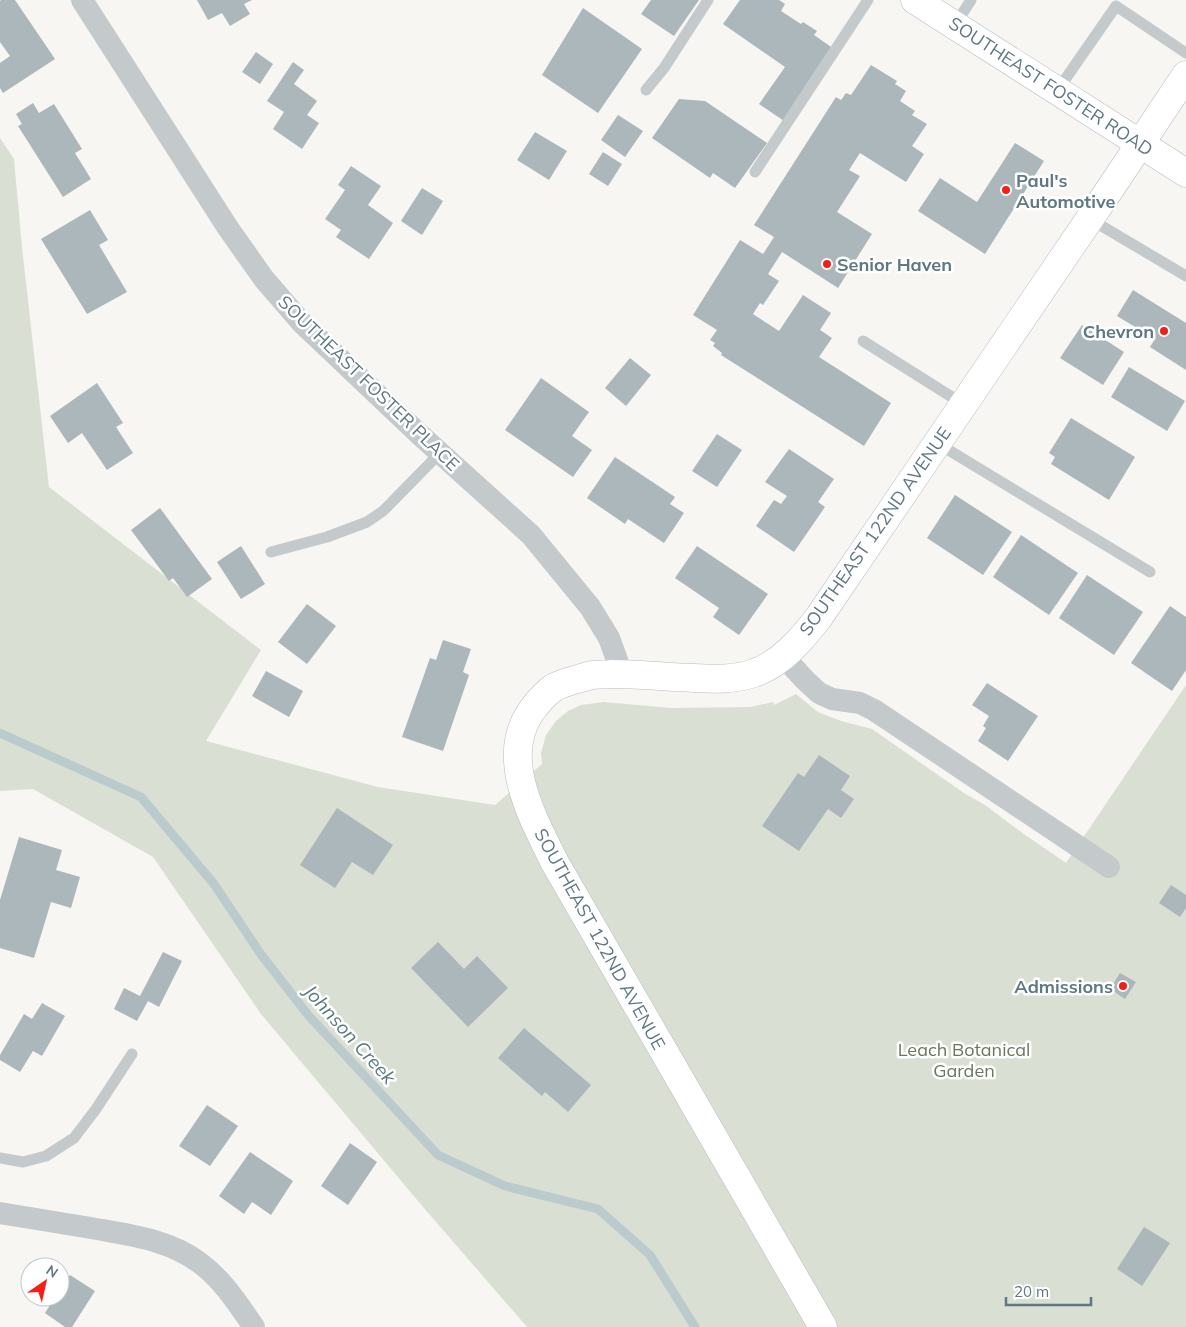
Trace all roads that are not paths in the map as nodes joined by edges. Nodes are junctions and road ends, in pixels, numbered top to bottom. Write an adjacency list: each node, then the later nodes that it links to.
1 (82, 0): 20 (street, SOUTHEAST FOSTER PLACE)
2 (708, 0): 10 (lane)
3 (868, 0): 13 (lane)
4 (915, 0): 7 (street, SOUTHEAST FOSTER ROAD)
5 (971, 0): 7 (lane)
6 (1114, 2): 8 (lane); 11 (lane)
7 (955, 25): 11 (street, SOUTHEAST FOSTER ROAD)
8 (1186, 53)
9 (1186, 75): 12 (street, SOUTHEAST 122ND AVENUE)
10 (646, 90)
11 (1057, 91): 12 (street, SOUTHEAST FOSTER ROAD)
12 (1140, 144): 14 (street, SOUTHEAST FOSTER ROAD); 15 (street, SOUTHEAST 122ND AVENUE)
13 (754, 172)
14 (1186, 173)
15 (1090, 219): 16 (lane); 18 (street, SOUTHEAST 122ND AVENUE)
16 (1186, 276)
17 (863, 341): 18 (lane)
18 (963, 404): 19 (street, SOUTHEAST 122ND AVENUE)
19 (937, 443): 22 (lane); 23 (street, SOUTHEAST 122ND AVENUE)
20 (440, 453): 21 (lane); 24 (street, SOUTHEAST FOSTER PLACE)
21 (271, 552)
22 (1150, 572)
23 (784, 656): 24 (street, SOUTHEAST 122ND AVENUE); 25 (street)
24 (622, 674): 30 (street, SOUTHEAST 122ND AVENUE)
25 (1108, 868)
26 (132, 1054): 27 (lane)
27 (0, 1158)
28 (0, 1213): 29 (street)
29 (254, 1327)
30 (822, 1327)

